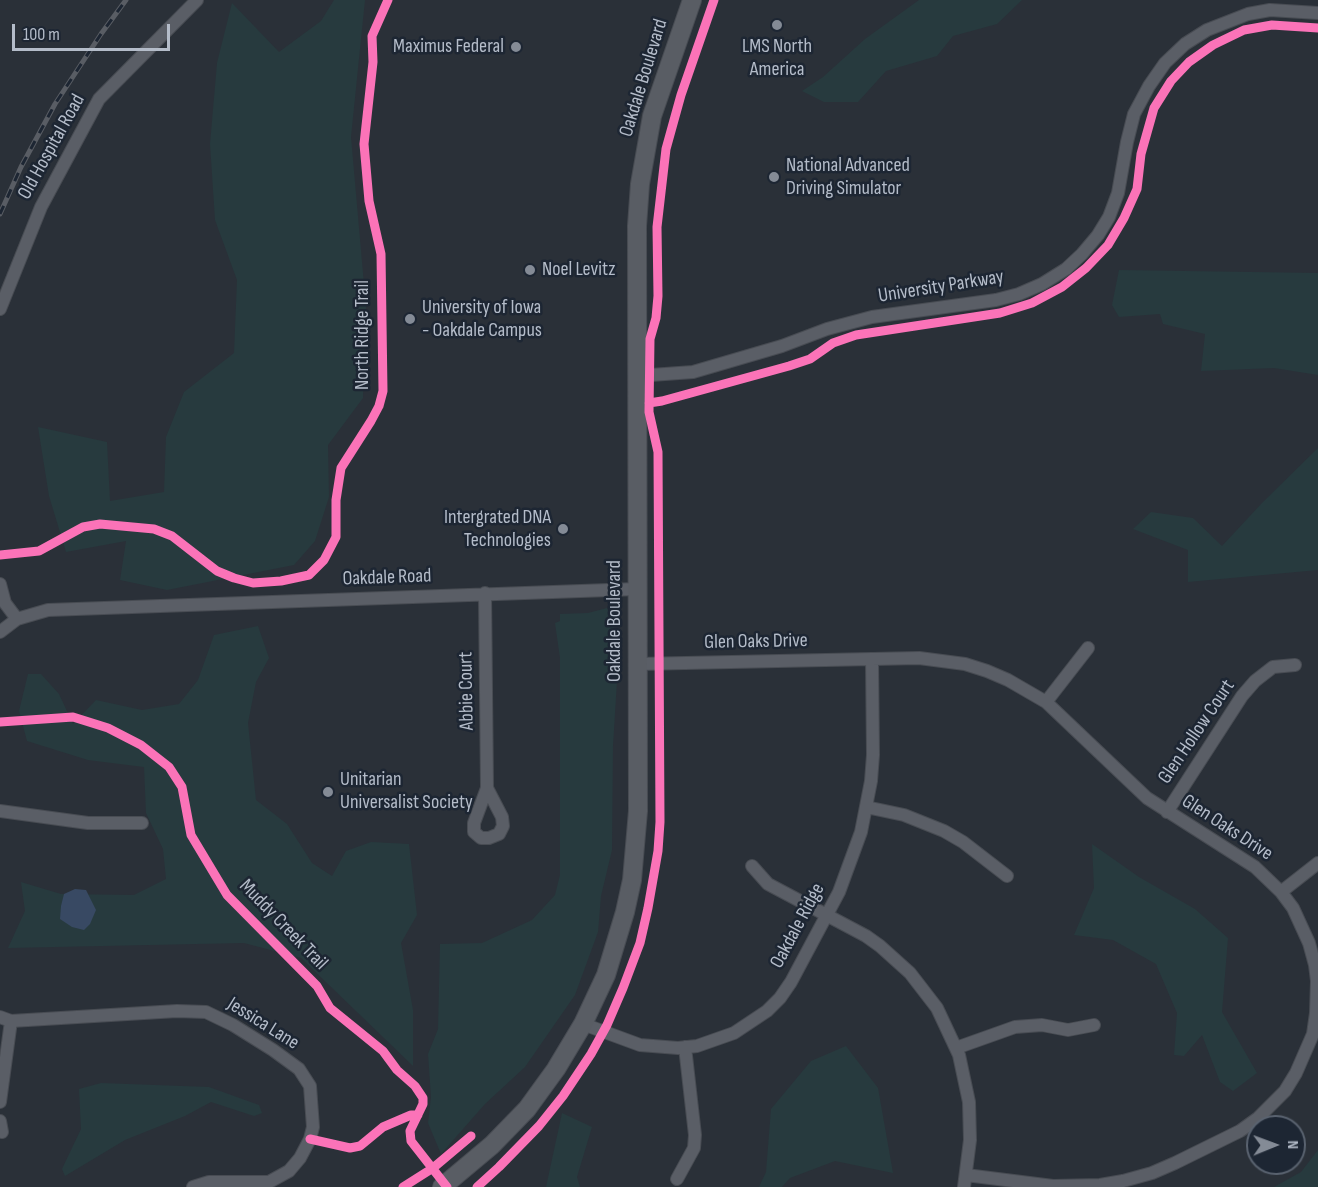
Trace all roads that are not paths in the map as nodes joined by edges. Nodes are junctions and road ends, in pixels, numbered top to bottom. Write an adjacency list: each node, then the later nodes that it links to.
1 (197, 0): 4 (street, Old Hospital Road)
2 (692, 0): 5 (main road, Oakdale Boulevard)
3 (1318, 13): 5 (street, University Parkway)
4 (0, 309)
5 (637, 376): 7 (main road, Oakdale Boulevard)
6 (0, 584): 9 (street)
7 (637, 589): 8 (street, Oakdale Road); 13 (main road, Oakdale Boulevard)
8 (485, 593): 9 (street, Oakdale Road); 16 (street, Abbie Court)
9 (17, 619): 10 (street, Oakdale Road)
10 (0, 632)
11 (1088, 648): 15 (street)
12 (872, 659): 13 (street, Glen Oaks Drive); 15 (street, Glen Oaks Drive); 17 (street, Oakdale Ridge)
13 (638, 664): 28 (main road, Oakdale Boulevard)
14 (1295, 665): 19 (street, Glen Hollow Court)
15 (1046, 702): 19 (street, Glen Oaks Drive)
16 (487, 788)
17 (866, 807): 23 (street); 25 (street, Oakdale Ridge)
18 (0, 811): 20 (street)
19 (1167, 812): 24 (street, Glen Oaks Drive)
20 (142, 823)
21 (1318, 862): 24 (street)
22 (752, 866): 25 (street)
23 (1007, 876)
24 (1281, 892): 26 (street, Glen Oaks Drive)
25 (827, 915): 30 (street, Oakdale Ridge); 31 (street)
26 (1318, 1002): 34 (street, Glen Oaks Drive)
27 (6, 1019): 32 (street); 35 (street, Jessica Lane)
28 (583, 1024): 30 (street, Oakdale Ridge); 37 (main road, Oakdale Boulevard)
29 (1094, 1025): 31 (street)
30 (685, 1047): 33 (street)
31 (956, 1048): 34 (street)
32 (0, 1102)
33 (677, 1179)
34 (965, 1181)
35 (264, 1184): 36 (street, Jessica Lane)
36 (193, 1187)
37 (442, 1187)

